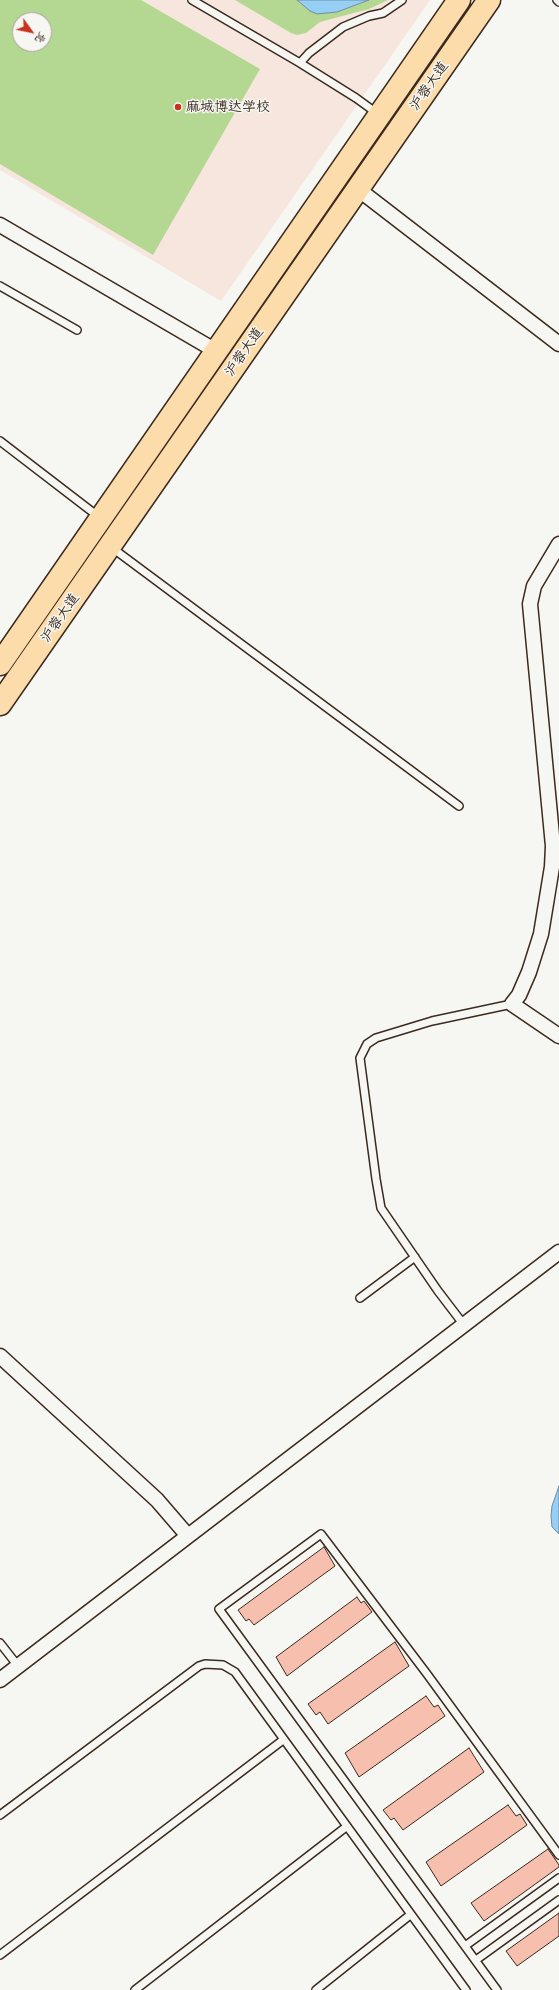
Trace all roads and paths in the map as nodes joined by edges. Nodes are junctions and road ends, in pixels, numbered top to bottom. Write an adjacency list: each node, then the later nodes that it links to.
1 (192, 0): 5 (lane)
2 (402, 0): 5 (lane)
3 (459, 0): 6 (main road, 沪蓉大道)
4 (489, 0): 7 (main road, 沪蓉大道)
5 (300, 63): 6 (lane)
6 (380, 115): 12 (main road, 沪蓉大道)
7 (358, 189): 11 (street); 16 (main road, 沪蓉大道)
8 (0, 225): 12 (street)
9 (0, 286): 10 (lane)
10 (77, 330)
11 (559, 344)
12 (216, 352): 14 (main road, 沪蓉大道)
13 (0, 441): 14 (lane)
14 (100, 519): 17 (main road, 沪蓉大道)
15 (559, 544): 20 (street)
16 (110, 546): 18 (main road, 沪蓉大道); 19 (lane)
17 (0, 664)
18 (0, 704)
19 (459, 806)
20 (512, 1004): 21 (street); 23 (lane)
21 (559, 1036)
22 (559, 1252): 25 (street)
23 (415, 1257): 24 (lane); 25 (lane)
24 (360, 1298)
25 (464, 1324): 27 (street)
26 (0, 1356): 27 (street)
27 (188, 1536): 29 (street)
28 (0, 1643): 29 (lane)
29 (18, 1666): 30 (street)
30 (0, 1680)
31 (283, 1740): 32 (lane); 33 (lane); 39 (lane)
32 (0, 1815)
33 (346, 1826): 37 (lane); 41 (lane)
34 (559, 1855): 38 (lane)
35 (559, 1878): 38 (lane)
36 (559, 1900): 40 (lane)
37 (410, 1915): 42 (lane); 43 (lane)
38 (465, 1946): 40 (lane)
39 (0, 1955)
40 (476, 1960): 44 (lane)
41 (135, 1990)
42 (316, 1990)
43 (466, 1990)
44 (498, 1990)

